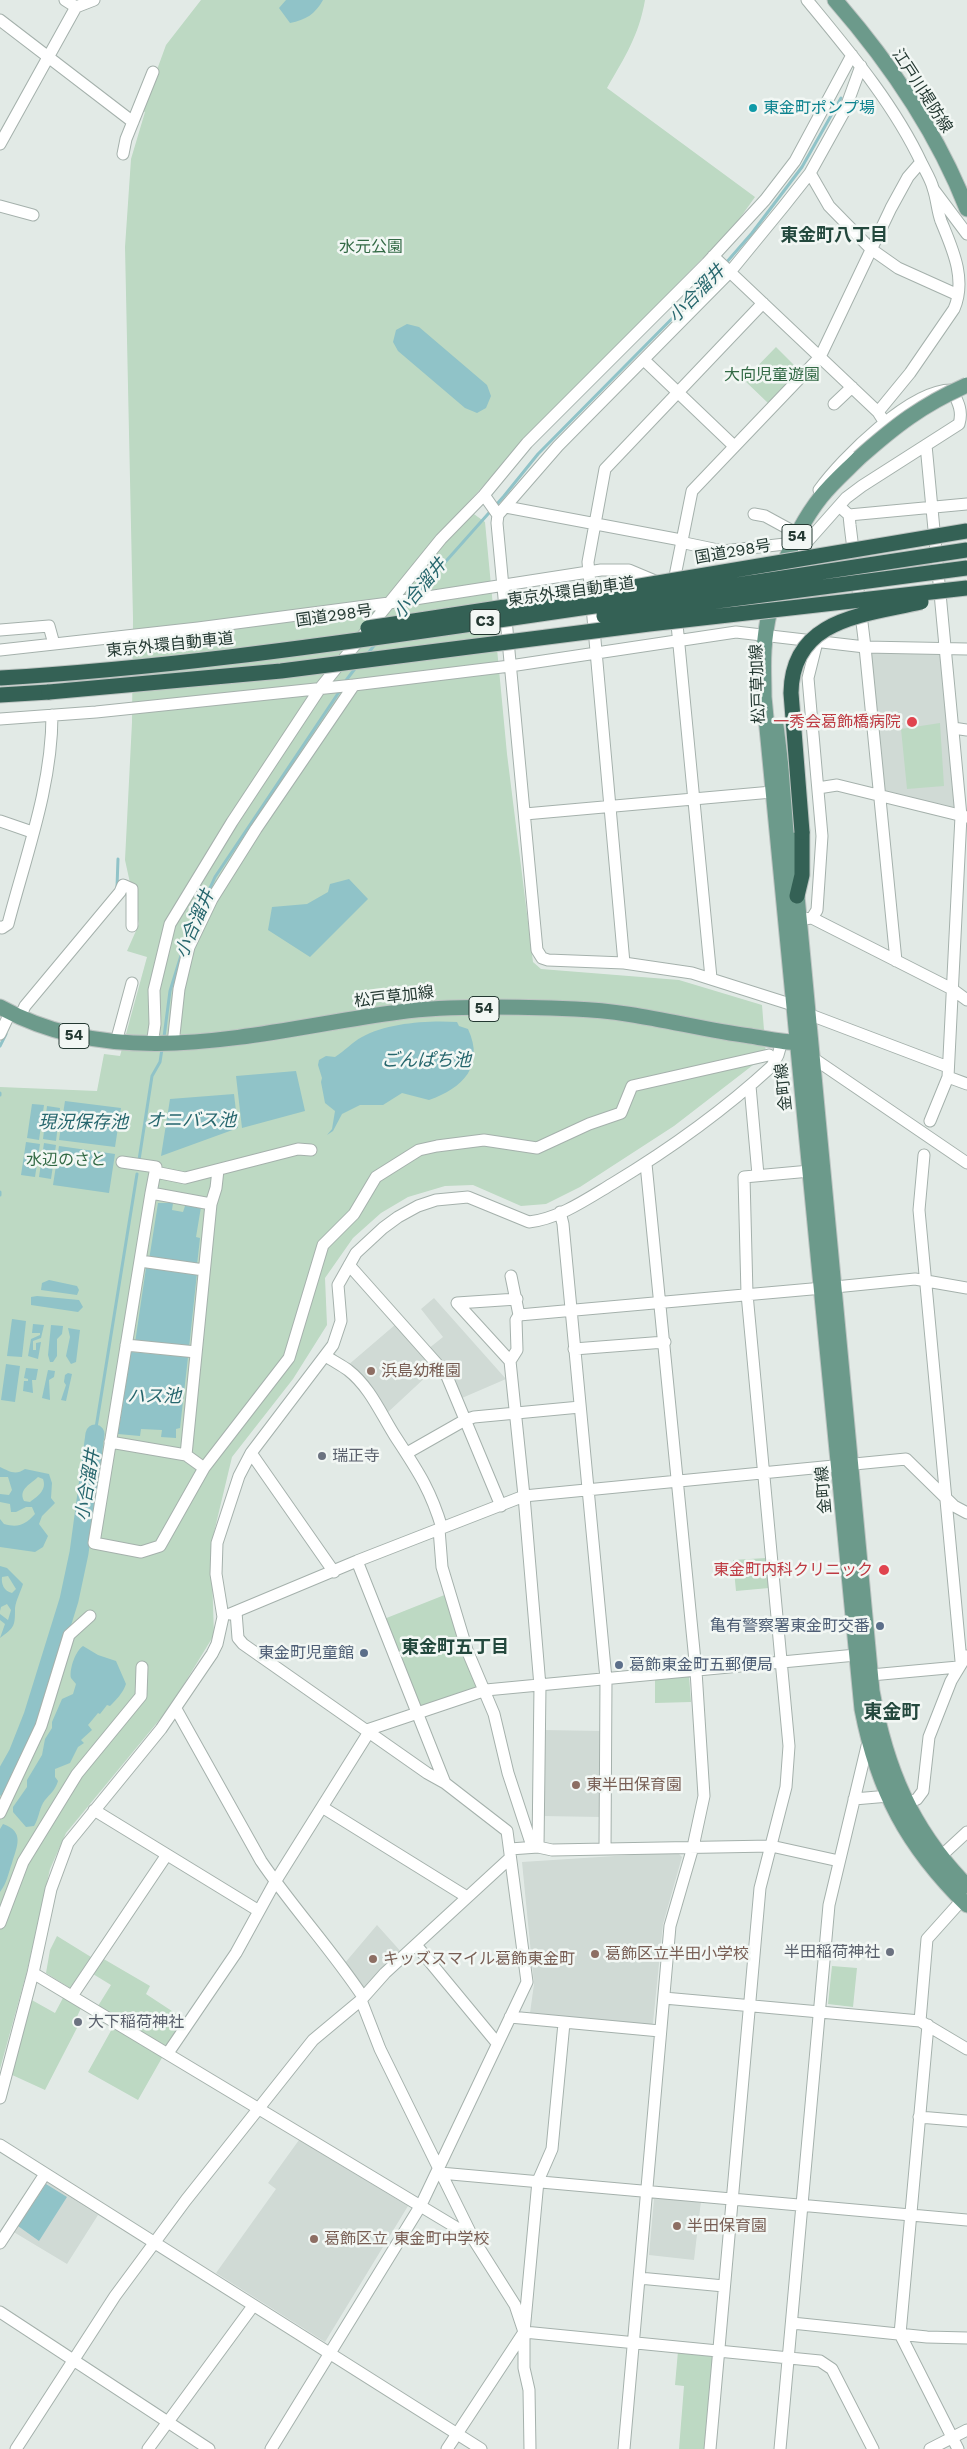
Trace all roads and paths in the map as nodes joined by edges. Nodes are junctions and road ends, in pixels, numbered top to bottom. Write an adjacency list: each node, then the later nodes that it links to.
1 (65, 0): 5 (street)
2 (94, 0): 5 (street)
3 (807, 0): 7 (street)
4 (834, 0): 18 (main road, 江戸川堤防線)
5 (76, 7): 8 (street)
6 (0, 20): 8 (street)
7 (852, 55): 9 (street); 22 (street)
8 (48, 57): 11 (street); 12 (street)
9 (861, 66): 14 (street); 15 (street)
10 (153, 72): 11 (street)
11 (133, 122): 13 (street)
12 (0, 144)
13 (123, 154)
14 (921, 162): 16 (street); 21 (street)
15 (810, 173): 21 (street); 23 (street)
16 (934, 189): 20 (street); 24 (street)
17 (0, 206): 19 (street)
18 (967, 209)
19 (33, 215)
20 (967, 234)
21 (872, 249): 24 (street); 26 (street)
22 (714, 256): 23 (street); 39 (street)
23 (730, 272): 25 (street); 27 (street)
24 (958, 295): 33 (street)
25 (763, 303): 26 (street); 30 (street)
26 (820, 357): 29 (street); 37 (street)
27 (644, 360): 30 (street); 43 (street)
28 (967, 385): 38 (main road, 松戸草加線 / 54, bridge)
29 (852, 387): 32 (street); 33 (street)
30 (678, 392): 37 (street); 46 (street)
31 (967, 392): 38 (main road, 松戸草加線 / 54)
32 (834, 404)
33 (878, 412): 34 (street)
34 (885, 423): 35 (street); 48 (street)
35 (963, 426): 36 (street)
36 (926, 445): 41 (street); 42 (street)
37 (734, 446): 49 (street)
38 (861, 460): 48 (main road, 松戸草加線 / 54); 48 (main road, 松戸草加線 / 54)
39 (484, 495): 43 (street); 56 (street)
40 (967, 504): 42 (street)
41 (839, 506): 45 (street); 48 (street)
42 (932, 507): 45 (street); 64 (street)
43 (502, 511): 46 (street); 53 (street)
44 (754, 514): 48 (street)
45 (849, 515): 63 (street)
46 (595, 522): 49 (street); 52 (street)
47 (967, 531): 69 (highway, 国道298号, bridge)
48 (798, 540): 49 (street); 59 (main road, 松戸草加線 / 54)
49 (681, 541): 54 (street)
50 (967, 550): 70 (highway, 東京外環自動車道 / C3, bridge)
51 (967, 568): 72 (highway, 東京外環自動車道 / C3, bridge)
52 (588, 572): 53 (street); 54 (street); 67 (street)
53 (503, 585): 56 (street); 68 (street)
54 (673, 588): 58 (street); 60 (street)
55 (966, 588): 74 (highway, bridge); 88 (highway, bridge)
56 (389, 603): 62 (street); 73 (street)
57 (0, 630): 62 (street)
58 (736, 632): 59 (street); 60 (street)
59 (770, 634): 61 (street); 80 (main road, 松戸草加線 / 54); 88 (main road, 松戸草加線 / 54)
60 (679, 639): 67 (street); 82 (street)
61 (817, 642): 63 (street); 79 (street)
62 (54, 644): 66 (street)
63 (865, 647): 64 (street); 81 (street)
64 (944, 648): 65 (street); 77 (street)
65 (967, 648)
66 (0, 650)
67 (595, 652): 68 (street); 83 (street)
68 (510, 666): 71 (street); 84 (street)
69 (0, 673)
70 (0, 678)
71 (353, 685): 73 (street); 106 (street)
72 (0, 686)
73 (322, 688): 75 (street); 106 (street)
74 (0, 695)
75 (52, 715): 76 (street); 87 (street)
76 (0, 719)
77 (953, 728): 78 (street); 85 (street)
78 (967, 730)
79 (818, 788): 81 (street); 91 (street)
80 (772, 792): 82 (street); 100 (main road, 松戸草加線 / 54)
81 (880, 795): 85 (street); 94 (street)
82 (695, 798): 83 (street); 96 (street)
83 (610, 807): 84 (street); 95 (street)
84 (525, 814): 95 (street)
85 (964, 816): 89 (street)
86 (0, 821): 87 (street)
87 (32, 832): 93 (street)
88 (797, 896): 91 (main road, 松戸草加線 / 54)
89 (956, 905): 90 (street); 98 (street)
90 (967, 910)
91 (805, 919): 94 (street); 102 (main road, 松戸草加線 / 54)
92 (132, 926): 101 (street)
93 (0, 927)
94 (896, 961): 98 (street)
95 (624, 963): 96 (street)
96 (711, 978): 100 (street)
97 (132, 983): 104 (street)
98 (952, 989): 99 (street); 109 (street)
99 (967, 1000)
100 (793, 1005): 105 (main road, 松戸草加線 / 54)
101 (10, 1013): 103 (street); 104 (main road, 松戸草加線 / 54)
102 (808, 1014): 105 (main road, 松戸草加線 / 54); 109 (street)
103 (0, 1034)
104 (116, 1042): 106 (main road, 松戸草加線 / 54)
105 (797, 1042): 106 (main road, 松戸草加線 / 54); 108 (main road, 金町線); 111 (street); 119 (main road, 金町線)
106 (163, 1044)
107 (769, 1055): 151 (street)
108 (813, 1058): 116 (street); 130 (main road, 金町線)
109 (948, 1072): 110 (street); 112 (street)
110 (967, 1084)
111 (750, 1086): 117 (street); 121 (street)
112 (930, 1121)
113 (311, 1150): 118 (street)
114 (924, 1155): 129 (street)
115 (122, 1162): 120 (street)
116 (967, 1163)
117 (646, 1164): 124 (street); 134 (street)
118 (218, 1170): 120 (street); 123 (street)
119 (810, 1171): 121 (street); 130 (main road, 金町線)
120 (156, 1172): 122 (street)
121 (758, 1175): 132 (street)
122 (152, 1193): 123 (street); 125 (street)
123 (211, 1204): 127 (street)
124 (560, 1212): 126 (street); 135 (street)
125 (140, 1262): 127 (street); 138 (street)
126 (349, 1264): 141 (street); 145 (street)
127 (204, 1270): 140 (street)
128 (511, 1276): 133 (street)
129 (925, 1280): 130 (street); 131 (street); 156 (street)
130 (829, 1287): 132 (street); 150 (main road, 金町線)
131 (967, 1288)
132 (747, 1294): 134 (street); 152 (street)
133 (517, 1299): 136 (street); 142 (street)
134 (661, 1303): 135 (street); 137 (street)
135 (571, 1310): 136 (street); 139 (street)
136 (519, 1315): 142 (street)
137 (665, 1342): 139 (street); 153 (street)
138 (126, 1345): 140 (street); 146 (street)
139 (574, 1349): 143 (street)
140 (196, 1352): 149 (street)
141 (326, 1356): 147 (street); 148 (street)
142 (510, 1361): 144 (street)
143 (580, 1407): 144 (street); 154 (street)
144 (514, 1413): 145 (street); 155 (street)
145 (464, 1420): 148 (street); 157 (street)
146 (110, 1442): 149 (street); 151 (street)
147 (252, 1453): 161 (street); 164 (street)
148 (407, 1454): 159 (street)
149 (186, 1455): 151 (street)
150 (845, 1465): 152 (street); 156 (street); 165 (main road, 金町線); 170 (main road, 金町線)
151 (204, 1468)
152 (764, 1473): 153 (street); 167 (street)
153 (677, 1481): 154 (street); 169 (street)
154 (589, 1489): 155 (street); 171 (street)
155 (524, 1496): 157 (street); 172 (street)
156 (945, 1497): 158 (street); 166 (street)
157 (501, 1506): 159 (street)
158 (967, 1513)
159 (441, 1528): 160 (street); 173 (street)
160 (357, 1561): 161 (street); 175 (street)
161 (334, 1572): 162 (street)
162 (236, 1612): 164 (street); 176 (street)
163 (90, 1616): 184 (street)
164 (222, 1616): 174 (street)
165 (856, 1655): 167 (street); 177 (main road, 金町線)
166 (962, 1661): 170 (street); 181 (street)
167 (782, 1663): 169 (street); 186 (street)
168 (142, 1667): 198 (street)
169 (696, 1671): 171 (street); 188 (street)
170 (871, 1675): 177 (main road, 金町線)
171 (606, 1679): 172 (street); 189 (street)
172 (540, 1686): 173 (street); 187 (street)
173 (486, 1690): 175 (street); 187 (street)
174 (176, 1709): 183 (street); 194 (street)
175 (417, 1713): 176 (street); 178 (street)
176 (368, 1731): 178 (street); 182 (street)
177 (876, 1742): 179 (main road, 金町線); 180 (street); 181 (main road, 金町線)
178 (445, 1783): 190 (street)
179 (889, 1796): 180 (street); 196 (main road, 金町線)
180 (854, 1799): 193 (street)
181 (906, 1804): 192 (main road, 金町線)
182 (322, 1807): 194 (street); 195 (street)
183 (94, 1810): 191 (street); 200 (street)
184 (0, 1813)
185 (967, 1832): 192 (street)
186 (771, 1846): 188 (street); 193 (street); 204 (street)
187 (535, 1847): 189 (street); 190 (street)
188 (693, 1847): 189 (street); 202 (street)
189 (605, 1849)
190 (510, 1853): 195 (street); 206 (street)
191 (166, 1856): 197 (street); 201 (street)
192 (940, 1857): 196 (main road, 金町線)
193 (839, 1861): 205 (street)
194 (275, 1882): 197 (street); 203 (street)
195 (468, 1897): 199 (street)
196 (965, 1897): 208 (street)
197 (259, 1911): 212 (street)
198 (0, 1923)
199 (416, 1945): 203 (street); 210 (street)
200 (33, 1973): 201 (street); 213 (street)
201 (72, 1996): 212 (street)
202 (664, 1998): 204 (street); 209 (street)
203 (362, 1999): 214 (street); 218 (street)
204 (749, 2006): 205 (street); 222 (street)
205 (819, 2012): 208 (street); 224 (street)
206 (510, 2017): 207 (street); 210 (street)
207 (564, 2023): 209 (street); 220 (street)
208 (924, 2023): 211 (street); 215 (street)
209 (660, 2031): 221 (street)
210 (497, 2043): 218 (street)
211 (967, 2049)
212 (168, 2053): 214 (street)
213 (0, 2098)
214 (260, 2109): 223 (street); 229 (street)
215 (919, 2117): 216 (street); 225 (street)
216 (967, 2121)
217 (0, 2145): 219 (street)
218 (439, 2172): 220 (street); 223 (street); 227 (street)
219 (45, 2174): 228 (street); 229 (street)
220 (538, 2181): 221 (street); 235 (street)
221 (646, 2190): 222 (street); 230 (street)
222 (732, 2198): 224 (street); 231 (street)
223 (422, 2205): 227 (street); 240 (street)
224 (802, 2205): 225 (street); 234 (street)
225 (910, 2215): 226 (street); 236 (street)
226 (967, 2220)
227 (472, 2236): 235 (street)
228 (0, 2243)
229 (154, 2243): 232 (street); 242 (street)
230 (639, 2278): 231 (street); 238 (street)
231 (724, 2286): 239 (street)
232 (253, 2306): 240 (street); 243 (street)
233 (0, 2312): 242 (street)
234 (792, 2323): 236 (street); 241 (street)
235 (524, 2332): 238 (street); 245 (street); 253 (street)
236 (900, 2334): 237 (street); 246 (street)
237 (967, 2338)
238 (633, 2342): 239 (street); 254 (street)
239 (718, 2350): 241 (street); 255 (street)
240 (330, 2353): 245 (street); 250 (street)
241 (788, 2357): 256 (street); 257 (street)
242 (75, 2361): 243 (street); 247 (street)
243 (167, 2422): 248 (street); 249 (street)
244 (967, 2430): 246 (street)
245 (457, 2434): 251 (street); 252 (street)
246 (952, 2438): 258 (street); 259 (street)
247 (16, 2449)
248 (148, 2449)
249 (209, 2449)
250 (271, 2449)
251 (447, 2449)
252 (481, 2449)
253 (530, 2449)
254 (624, 2449)
255 (710, 2449)
256 (780, 2449)
257 (873, 2449)
258 (930, 2449)
259 (958, 2449)

